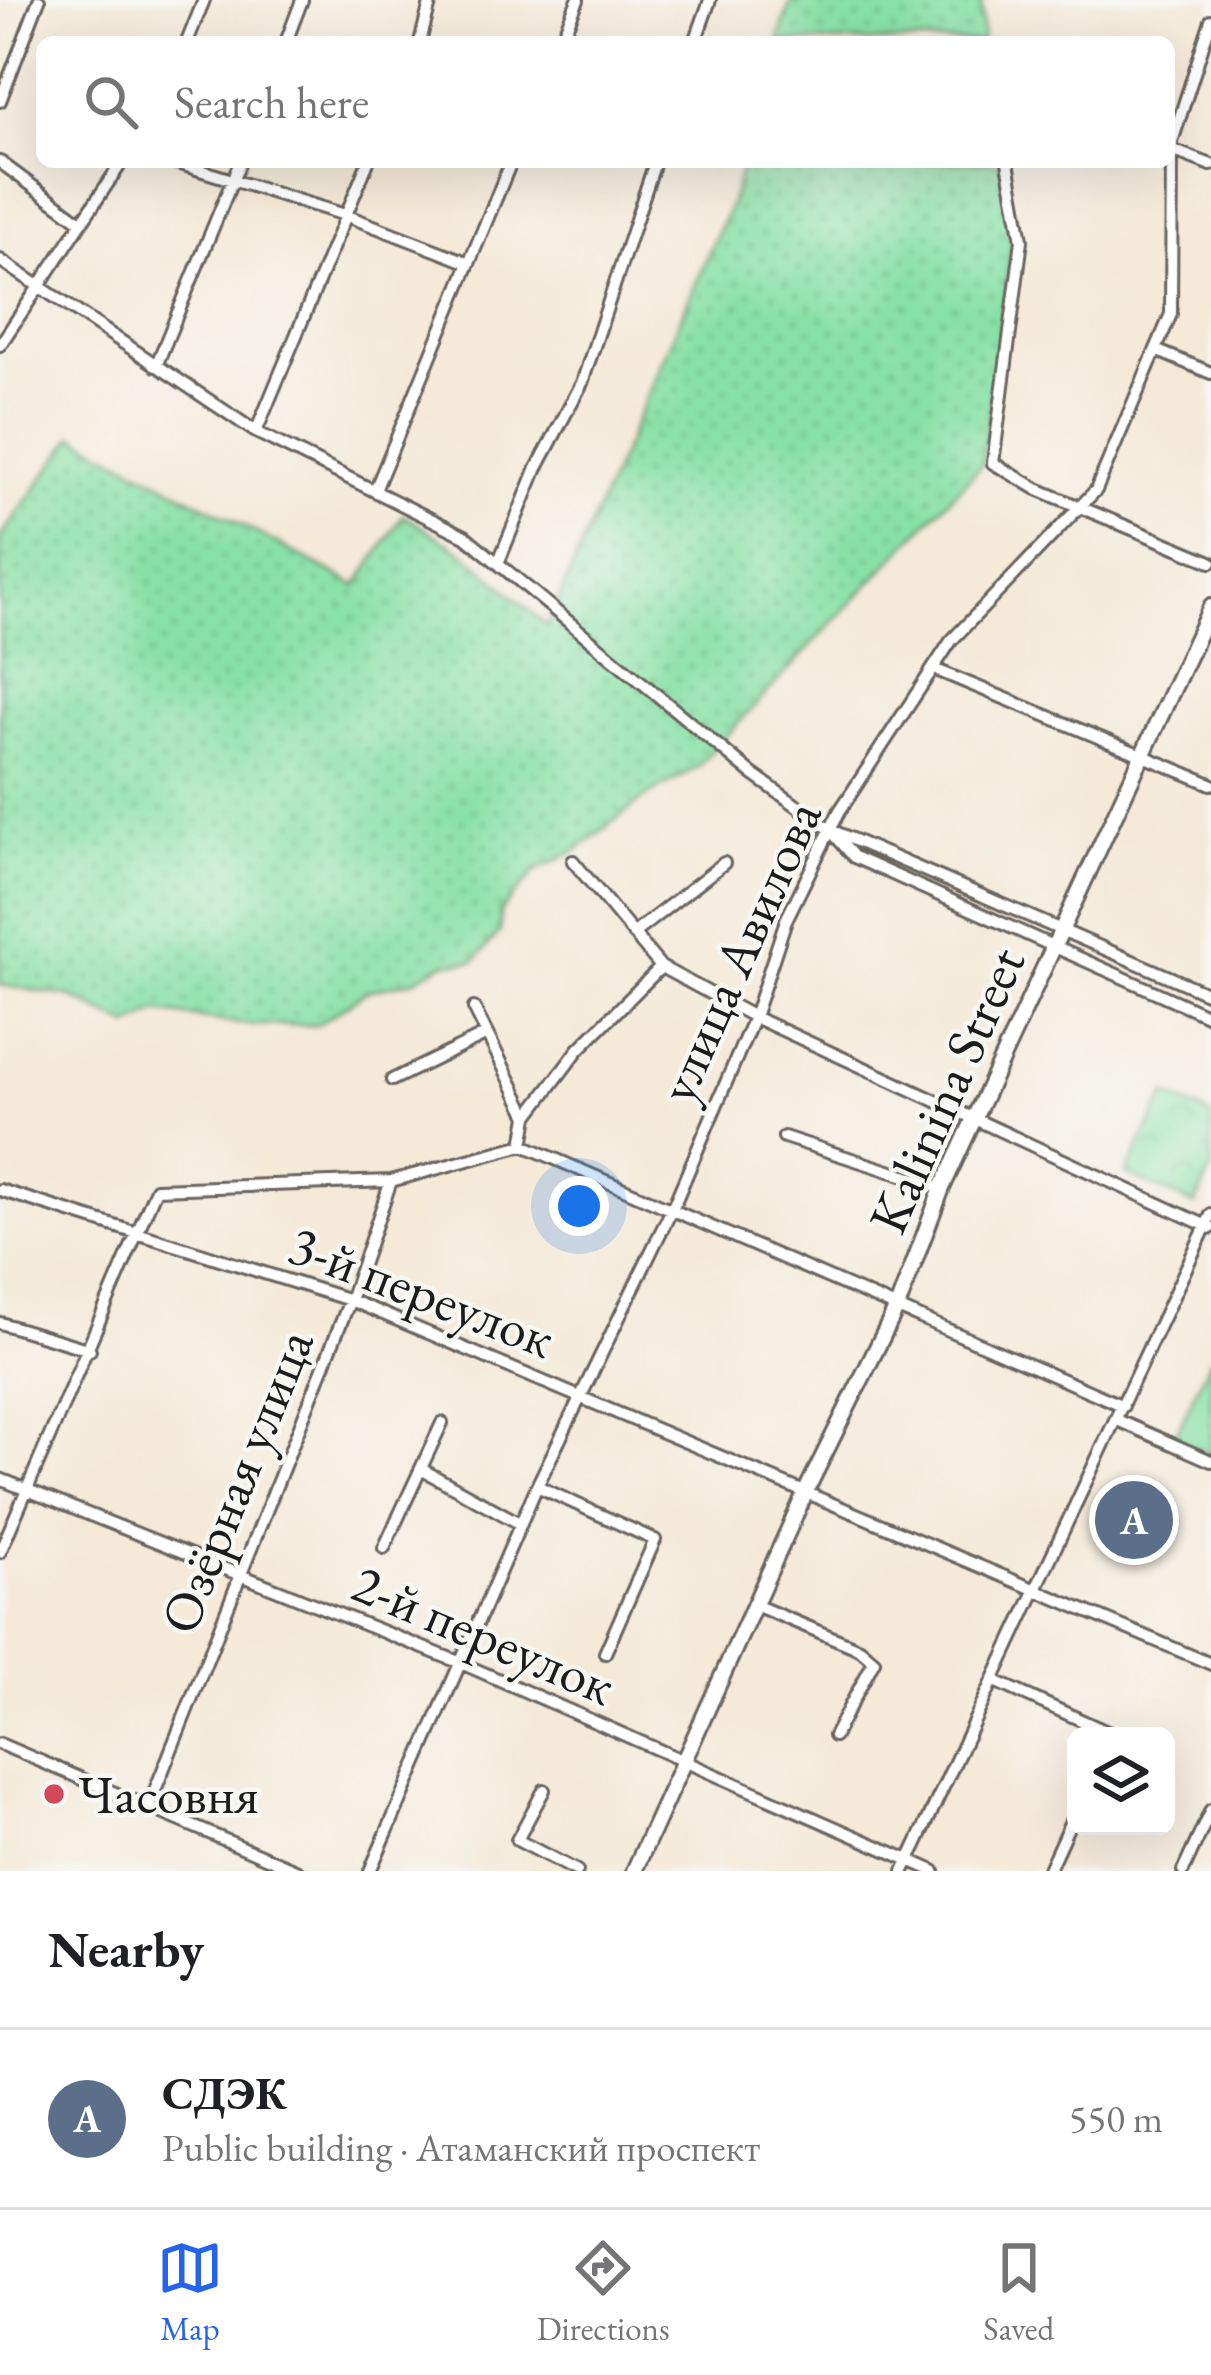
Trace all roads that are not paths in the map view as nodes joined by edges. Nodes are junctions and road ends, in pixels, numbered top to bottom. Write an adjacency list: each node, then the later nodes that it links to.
1 (39, 0): 13 (street)
2 (204, 0): 8 (street)
3 (302, 0): 9 (street)
4 (431, 0): 10 (street)
5 (578, 0): 11 (street)
6 (710, 0): 12 (street)
7 (1211, 20): 14 (street, улица Авилова)
8 (189, 36)
9 (288, 36)
10 (422, 36)
11 (563, 36)
12 (697, 36)
13 (0, 101)
14 (1175, 132)
15 (1175, 146): 17 (street)
16 (0, 162): 28 (street)
17 (1211, 165)
18 (118, 168): 28 (street)
19 (195, 168): 26 (street)
20 (239, 168): 26 (street)
21 (365, 168): 27 (street)
22 (509, 168): 30 (street)
23 (653, 168): 39 (street)
24 (1009, 168): 38 (street)
25 (1172, 168): 33 (street, улица Авилова)
26 (234, 179): 27 (street); 34 (street)
27 (344, 215): 30 (street); 36 (street)
28 (80, 221): 31 (street)
29 (0, 260): 31 (street)
30 (469, 263): 37 (street)
31 (39, 287): 32 (street); 34 (street)
32 (0, 346)
33 (1158, 351): 35 (street); 38 (street, улица Авилова)
34 (156, 367): 36 (street)
35 (1211, 373)
36 (256, 432): 37 (street)
37 (376, 488): 39 (street)
38 (1083, 509): 40 (street); 42 (street, улица Авилова)
39 (499, 561): 45 (street)
40 (1211, 562)
41 (1211, 607): 43 (main road, Kalinina Street)
42 (934, 669): 43 (street); 45 (street, улица Авилова)
43 (1143, 758): 44 (street); 48 (main road, Kalinina Street)
44 (1211, 784)
45 (831, 830): 48 (street); 50 (street); 54 (street, улица Авилова)
46 (573, 861): 49 (street)
47 (724, 863): 49 (street)
48 (1064, 929): 50 (main road, Kalinina Street); 52 (street)
49 (633, 934): 51 (street)
50 (1055, 948): 55 (street); 59 (main road, Kalinina Street)
51 (661, 967): 54 (street); 58 (street)
52 (1211, 995)
53 (474, 1008): 56 (street)
54 (754, 1017): 59 (street); 65 (street, улица Авилова)
55 (1211, 1017)
56 (487, 1034): 57 (street); 58 (street)
57 (392, 1080)
58 (528, 1116): 61 (street)
59 (976, 1121): 63 (main road, Kalinina Street); 66 (street)
60 (784, 1136): 63 (street)
61 (523, 1145): 62 (street); 65 (street)
62 (391, 1181): 67 (street); 68 (street, Озёрная улица)
63 (943, 1188): 69 (main road, Kalinina Street)
64 (0, 1190): 67 (street, 3-й переулок)
65 (673, 1207): 69 (street); 72 (street, улица Авилова)
66 (1209, 1223): 73 (street)
67 (141, 1231): 68 (street, 3-й переулок); 71 (street)
68 (350, 1300): 72 (street, 3-й переулок); 85 (street, Озёрная улица)
69 (898, 1305): 73 (street); 81 (main road, Kalinina Street)
70 (0, 1323): 71 (street)
71 (90, 1350): 80 (street)
72 (583, 1396): 79 (street, улица Авилова); 81 (street, 3-й переулок)
73 (1123, 1406): 74 (street)
74 (1117, 1420): 76 (street); 86 (street)
75 (442, 1423): 77 (street)
76 (1211, 1461)
77 (421, 1469): 82 (street); 83 (street)
78 (0, 1479): 80 (street, 2-й переулок)
79 (537, 1486): 82 (street, улица Авилова); 88 (street)
80 (26, 1490): 84 (street); 85 (street, 2-й переулок)
81 (806, 1490): 86 (street, 3-й переулок); 87 (main road, Kalinina Street)
82 (520, 1523): 89 (street, улица Авилова)
83 (384, 1548)
84 (0, 1552)
85 (240, 1576): 89 (street, 2-й переулок); 97 (street, Озёрная улица)
86 (1039, 1588): 90 (street, 3-й переулок); 91 (street)
87 (755, 1606): 93 (street); 95 (main road, Kalinina Street)
88 (604, 1653)
89 (461, 1663): 95 (street, 2-й переулок); 102 (street, улица Авилова)
90 (1211, 1664)
91 (995, 1681): 92 (street); 100 (street)
92 (1095, 1727)
93 (834, 1736)
94 (0, 1744): 97 (street)
95 (684, 1761): 100 (street, 2-й переулок); 104 (main road, Kalinina Street)
96 (544, 1790): 103 (street)
97 (148, 1808): 101 (street)
98 (1211, 1810): 107 (street)
99 (1067, 1830): 106 (street)
100 (907, 1866): 105 (street, 2-й переулок)
101 (298, 1871)
102 (370, 1871)
103 (577, 1871)
104 (634, 1871)
105 (934, 1871)
106 (1048, 1871)
107 (1183, 1871)

